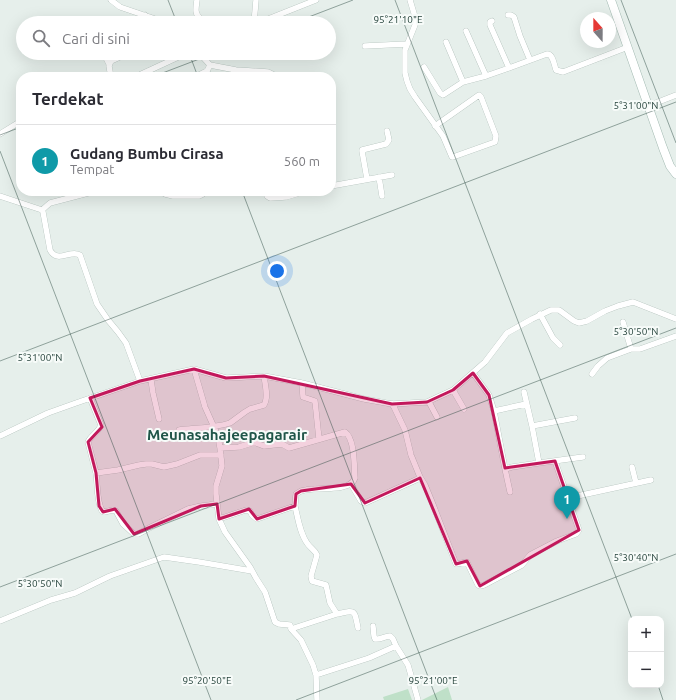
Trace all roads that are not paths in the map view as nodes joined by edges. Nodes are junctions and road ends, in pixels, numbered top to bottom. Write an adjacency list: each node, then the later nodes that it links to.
1 (112, 0): 7 (street)
2 (197, 0): 9 (street)
3 (256, 0): 10 (street)
4 (316, 0): 11 (street)
5 (410, 0): 15 (street)
6 (611, 0): 17 (main road)
7 (145, 15)
8 (508, 15): 22 (street)
9 (197, 16)
10 (255, 16)
11 (276, 16)
12 (492, 21): 25 (street)
13 (466, 31): 31 (street)
14 (446, 42): 32 (street)
15 (407, 44): 16 (street); 36 (street)
16 (364, 46)
17 (628, 47): 22 (street); 34 (main road)
18 (107, 60): 23 (street)
19 (113, 60): 23 (street)
20 (172, 60): 29 (street)
21 (203, 60): 27 (street)
22 (530, 60): 25 (street)
23 (109, 64): 28 (street)
24 (424, 67): 32 (street)
25 (509, 68): 31 (street)
26 (236, 70): 27 (street); 30 (street)
27 (209, 71)
28 (110, 72)
29 (146, 72)
30 (250, 72)
31 (486, 76): 32 (street)
32 (463, 82)
33 (676, 95): 34 (street)
34 (648, 106): 39 (main road)
35 (16, 124): 38 (street)
36 (435, 126): 36 (street)
37 (387, 131): 43 (street)
38 (0, 134)
39 (673, 165): 40 (main road)
40 (676, 174)
41 (392, 175): 42 (street)
42 (379, 177): 43 (street); 51 (street)
43 (367, 179): 44 (street)
44 (336, 185)
45 (0, 196): 52 (street)
46 (77, 196): 52 (street)
47 (173, 196): 48 (street)
48 (199, 196)
49 (267, 196): 50 (street)
50 (278, 196)
51 (382, 196)
52 (42, 210): 64 (street)
53 (540, 314): 54 (street); 57 (street); 60 (street)
54 (676, 319)
55 (623, 322): 58 (street)
56 (676, 336): 58 (street)
57 (560, 346)
58 (631, 350): 61 (street)
59 (194, 369): 62 (street); 63 (street); 77 (street)
60 (473, 373): 66 (street); 73 (street)
61 (592, 374)
62 (264, 376): 65 (street); 77 (street)
63 (151, 380): 64 (street); 76 (street)
64 (140, 381): 68 (street)
65 (302, 383): 70 (street); 81 (street)
66 (453, 390): 69 (street); 72 (street)
67 (524, 392): 71 (street)
68 (90, 398): 80 (street); 89 (street)
69 (429, 402): 70 (street); 74 (street)
70 (392, 404): 90 (street)
71 (526, 404): 73 (street); 78 (street)
72 (464, 409)
73 (494, 410): 88 (street)
74 (437, 417)
75 (575, 418): 78 (street)
76 (159, 419)
77 (213, 426): 79 (street); 82 (street)
78 (532, 426): 86 (street)
79 (179, 430)
80 (0, 436)
81 (319, 439): 82 (street); 93 (street)
82 (220, 448): 83 (street)
83 (221, 455): 89 (street); 96 (street)
84 (584, 457): 85 (street)
85 (556, 461): 86 (street); 95 (street)
86 (540, 463): 88 (street)
87 (632, 467): 92 (street)
88 (505, 469): 94 (street)
89 (96, 473): 96 (street)
90 (420, 477): 93 (street); 95 (street)
91 (651, 480): 92 (street)
92 (636, 483): 95 (street)
93 (351, 484): 97 (street)
94 (510, 492)
95 (568, 498)
96 (217, 504): 98 (street)
97 (295, 506): 98 (street); 100 (street)
98 (219, 519): 99 (street)
99 (252, 571): 101 (street); 104 (street)
100 (337, 614): 103 (street); 104 (street)
101 (0, 621)
102 (373, 626): 105 (street)
103 (358, 628)
104 (291, 629): 106 (street)
105 (396, 646): 106 (street); 108 (street)
106 (316, 675): 107 (street)
107 (317, 700)
108 (418, 700)

